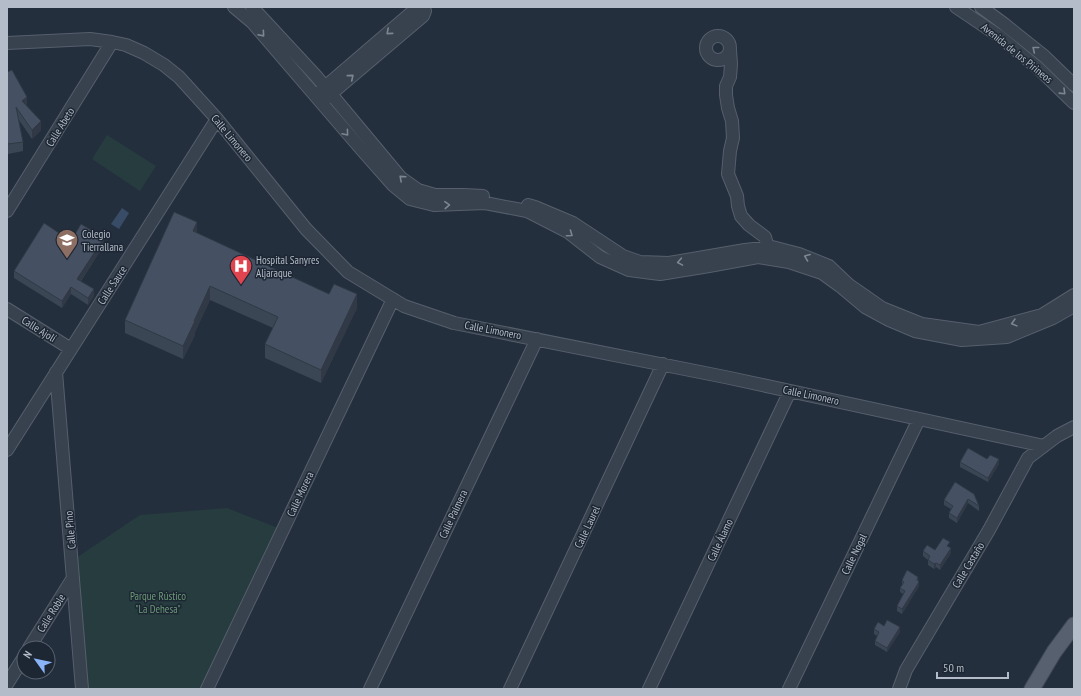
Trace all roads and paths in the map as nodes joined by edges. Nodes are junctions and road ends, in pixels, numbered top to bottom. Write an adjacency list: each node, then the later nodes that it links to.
1 (234, 7): 12 (street, one-way to 12)
2 (252, 7): 11 (street)
3 (418, 7): 11 (street, one-way to 11)
4 (422, 7): 11 (street, one-way to 4)
5 (956, 7): 13 (street, Avenida de los Pirineos, one-way to 13)
6 (981, 7): 10 (street, Avenida de los Pirineos, one-way to 6)
7 (112, 42): 8 (street, Calle Limonero); 14 (street, Calle Limonero); 15 (street, Calle Abeto)
8 (7, 43)
9 (730, 50): 16 (street)
10 (1074, 85)
11 (328, 90): 12 (street); 16 (street, one-way to 11)
12 (318, 99): 16 (street, one-way to 16)
13 (1074, 103)
14 (217, 119): 18 (street, Calle Limonero); 22 (street, Calle Sauce)
15 (7, 211)
16 (767, 253): 17 (street, one-way to 16); 19 (street)
17 (1074, 295)
18 (393, 299): 21 (street, Calle Limonero); 36 (street, Calle Morera)
19 (1074, 306)
20 (7, 309): 22 (street, Calle Ajolí)
21 (537, 339): 23 (street, Calle Limonero); 37 (street, Calle Palmera)
22 (71, 349): 24 (street, Calle Sauce)
23 (663, 364): 25 (street, Calle Limonero); 38 (street, Calle Laurel)
24 (56, 372): 29 (street, Calle Sauce); 30 (street, Calle Pino)
25 (790, 391): 26 (street, Calle Limonero); 39 (street, Calle Álamo)
26 (919, 419): 28 (street, Calle Limonero); 40 (street, Calle Nogal)
27 (1074, 427): 28 (street)
28 (1044, 446): 41 (street, Calle Castaño)
29 (7, 450)
30 (73, 578): 32 (street, Calle Roble); 35 (street, Calle Pino)
31 (1074, 624): 42 (main road)
32 (34, 640)
33 (16, 670): 34 (street)
34 (7, 684)
35 (82, 689)
36 (207, 689)
37 (370, 689)
38 (510, 689)
39 (649, 689)
40 (789, 689)
41 (899, 689)
42 (1032, 689)

